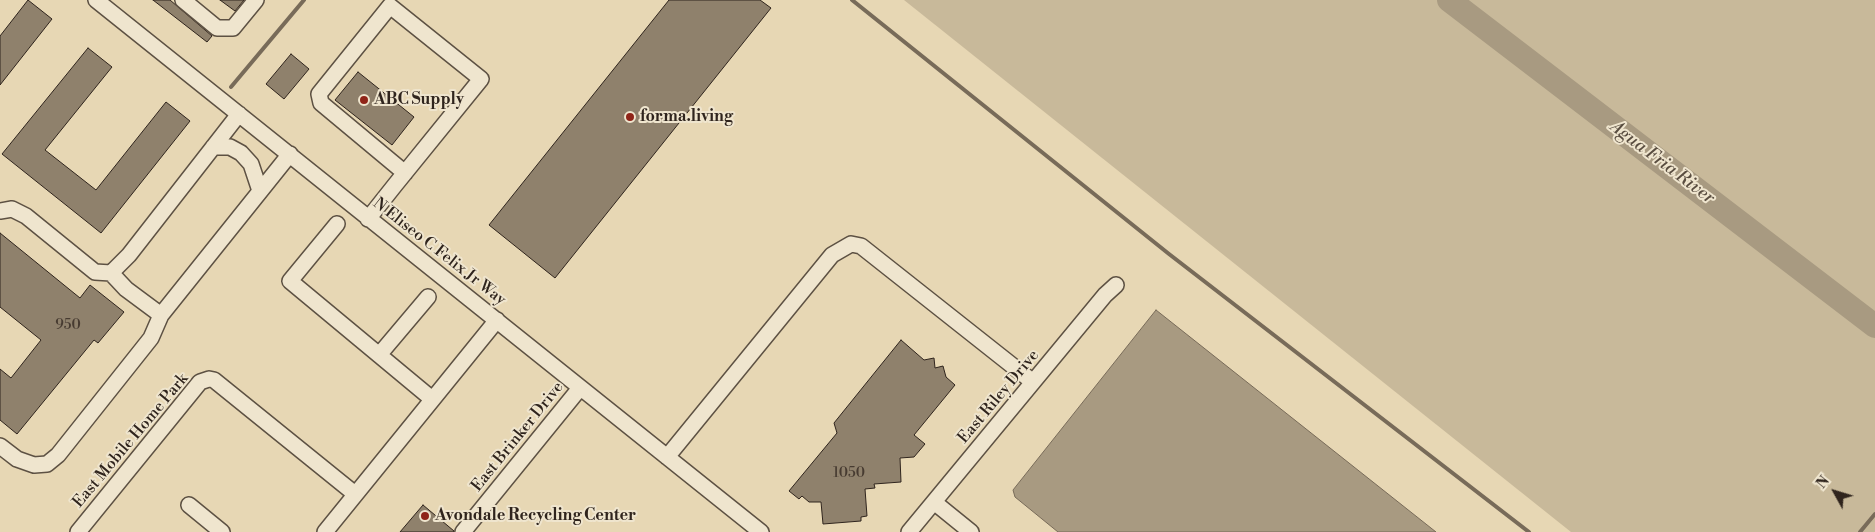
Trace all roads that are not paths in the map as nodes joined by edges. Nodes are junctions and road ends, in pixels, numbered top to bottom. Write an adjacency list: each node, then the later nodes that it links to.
1 (96, 0): 4 (street, N Eliseo C Felix Jr Way)
2 (182, 0): 3 (street)
3 (256, 0)
4 (239, 114): 5 (street); 6 (street, N Eliseo C Felix Jr Way)
5 (213, 147): 8 (street); 12 (street)
6 (290, 154): 8 (street); 10 (street, N Eliseo C Felix Jr Way)
7 (405, 173): 7 (street); 10 (street)
8 (260, 191): 15 (street)
9 (0, 211): 12 (street)
10 (368, 218): 16 (street, N Eliseo C Felix Jr Way)
11 (337, 224): 17 (street)
12 (111, 273): 15 (street)
13 (1116, 285): 18 (street, East Riley Drive)
14 (428, 298): 17 (street)
15 (161, 315): 21 (street)
16 (496, 320): 19 (street, N Eliseo C Felix Jr Way); 20 (street)
17 (379, 355): 20 (street)
18 (1034, 382): 22 (street); 24 (street, East Riley Drive)
19 (580, 388): 22 (street, N Eliseo C Felix Jr Way); 29 (street, East Brinker Drive)
20 (432, 399): 23 (street)
21 (0, 446)
22 (667, 457): 30 (street, N Eliseo C Felix Jr Way)
23 (355, 494): 26 (street, East Mobile Home Park); 28 (street)
24 (934, 502): 31 (street, East Riley Drive); 32 (street)
25 (189, 505): 27 (street)
26 (78, 532)
27 (222, 532)
28 (325, 532)
29 (463, 532)
30 (760, 532)
31 (910, 532)
32 (971, 532)

